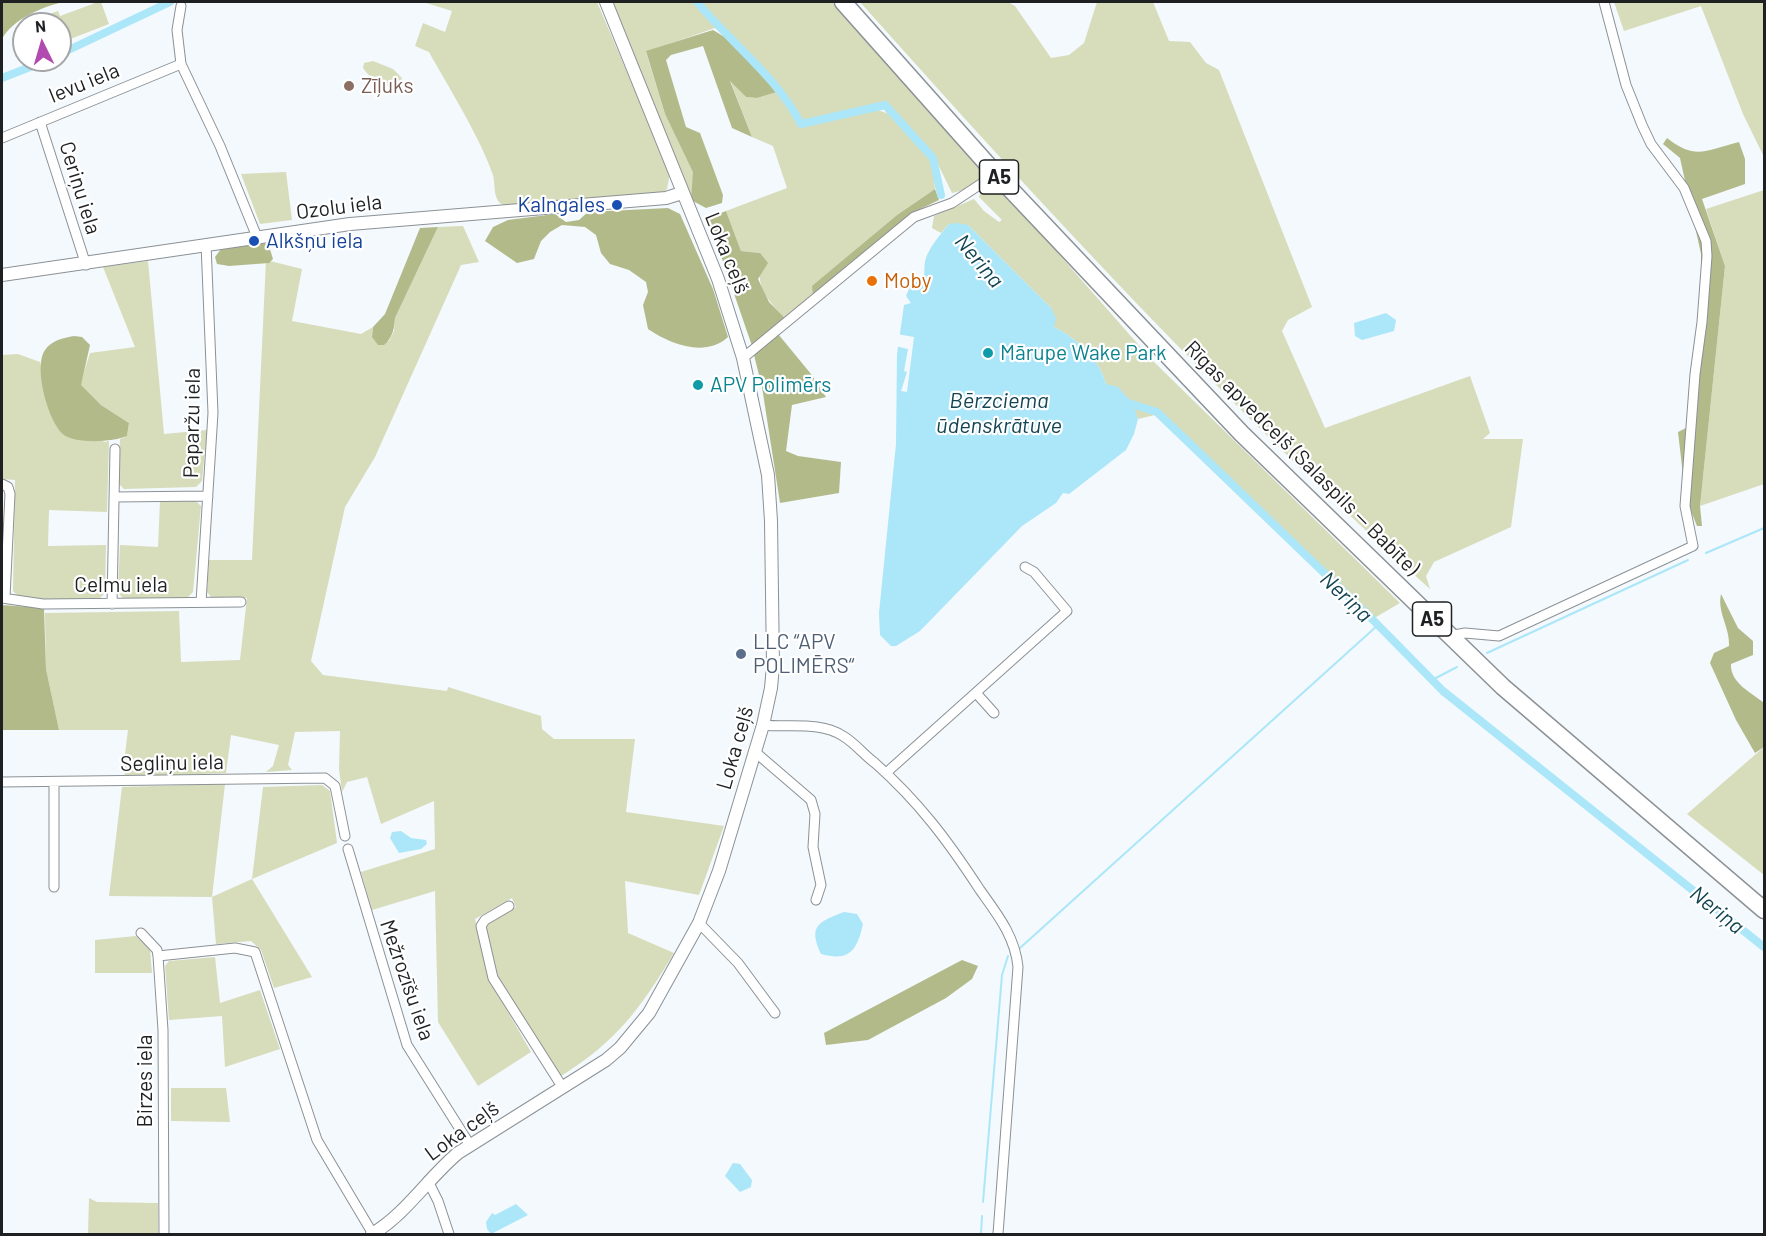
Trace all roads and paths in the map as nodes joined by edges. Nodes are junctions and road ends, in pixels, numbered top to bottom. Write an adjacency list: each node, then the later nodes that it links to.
1 (606, 2): 9 (main road, Loka ceļš)
2 (843, 2): 8 (highway, Rīgas apvedceļš (Salaspils — Babīte) / A5)
3 (1604, 2): 24 (street)
4 (181, 6): 5 (street)
5 (181, 64): 6 (street, Ievu iela); 10 (street)
6 (40, 122): 7 (street, Ievu iela); 12 (street, Ceriņu iela)
7 (2, 138)
8 (996, 174): 14 (street); 24 (highway, Rīgas apvedceļš (Salaspils — Babīte) / A5)
9 (682, 193): 10 (main road, Ozolu iela); 14 (main road, Loka ceļš)
10 (257, 237): 11 (main road, Ozolu iela)
11 (206, 243): 12 (main road, Ozolu iela); 17 (street, Paparžu iela)
12 (86, 265): 13 (main road, Ozolu iela)
13 (2, 275)
14 (743, 358): 27 (main road, Loka ceļš)
15 (116, 448): 18 (street)
16 (2, 484): 20 (street)
17 (208, 496): 18 (street); 21 (street, Paparžu iela)
18 (115, 497): 23 (street)
19 (1025, 567): 25 (street)
20 (3, 598): 23 (street, Celmu iela)
21 (201, 602): 22 (street, Celmu iela); 23 (street, Celmu iela)
22 (241, 602)
23 (112, 604)
24 (1449, 636): 37 (highway, Rīgas apvedceļš (Salaspils — Babīte) / A5)
25 (976, 693): 26 (street); 29 (street)
26 (994, 713)
27 (763, 725): 28 (main road, Loka ceļš); 29 (street)
28 (754, 751): 35 (street); 38 (main road, Loka ceļš)
29 (886, 773): 48 (street)
30 (2, 782): 31 (street, Segliņu iela)
31 (54, 782): 32 (street, Segliņu iela); 34 (street)
32 (345, 836)
33 (348, 849): 43 (street, Mežrozīšu iela)
34 (54, 887)
35 (816, 900)
36 (509, 906): 42 (street)
37 (1764, 910)
38 (699, 923): 41 (street); 42 (main road, Loka ceļš)
39 (141, 933): 40 (street)
40 (158, 956): 45 (street, Birzes iela); 46 (street)
41 (775, 1013)
42 (563, 1088): 43 (main road, Loka ceļš)
43 (470, 1145): 44 (main road, Loka ceļš)
44 (428, 1181): 46 (main road, Loka ceļš); 47 (street)
45 (164, 1234)
46 (373, 1234)
47 (449, 1234)
48 (998, 1234)

